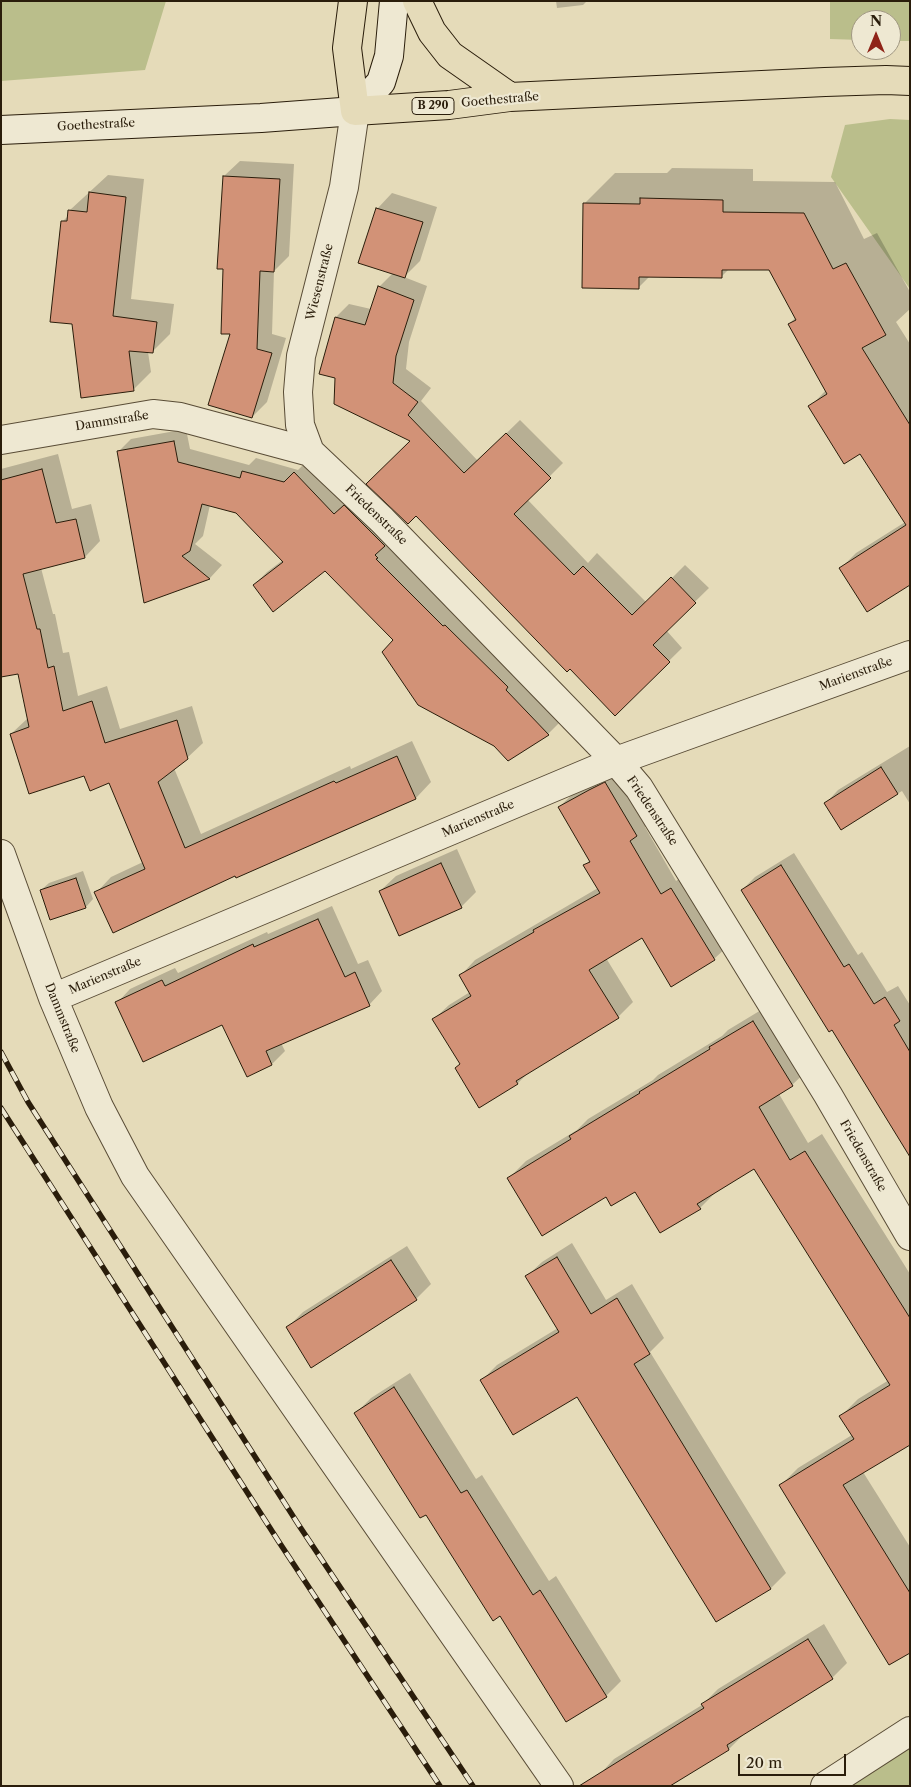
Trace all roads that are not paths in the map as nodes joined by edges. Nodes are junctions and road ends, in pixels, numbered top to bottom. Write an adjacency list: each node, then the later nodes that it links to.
1 (353, 1): 6 (main road)
2 (394, 1): 6 (street)
3 (417, 1): 5 (main road)
4 (898, 81): 5 (main road, Goethestraße)
5 (510, 97): 6 (main road, Goethestraße / B 290)
6 (355, 111): 7 (street, Goethestraße); 9 (street, Wiesenstraße)
7 (1, 130)
8 (1, 440): 9 (street, Dammstraße)
9 (310, 452): 11 (street, Friedenstraße)
10 (910, 655): 11 (street, Marienstraße)
11 (616, 761): 13 (street, Marienstraße); 14 (street, Friedenstraße)
12 (1, 854): 13 (street, Dammstraße)
13 (53, 998): 16 (street, Dammstraße)
14 (910, 1236)
15 (910, 1732): 17 (street)
16 (559, 1786)
17 (825, 1786)

